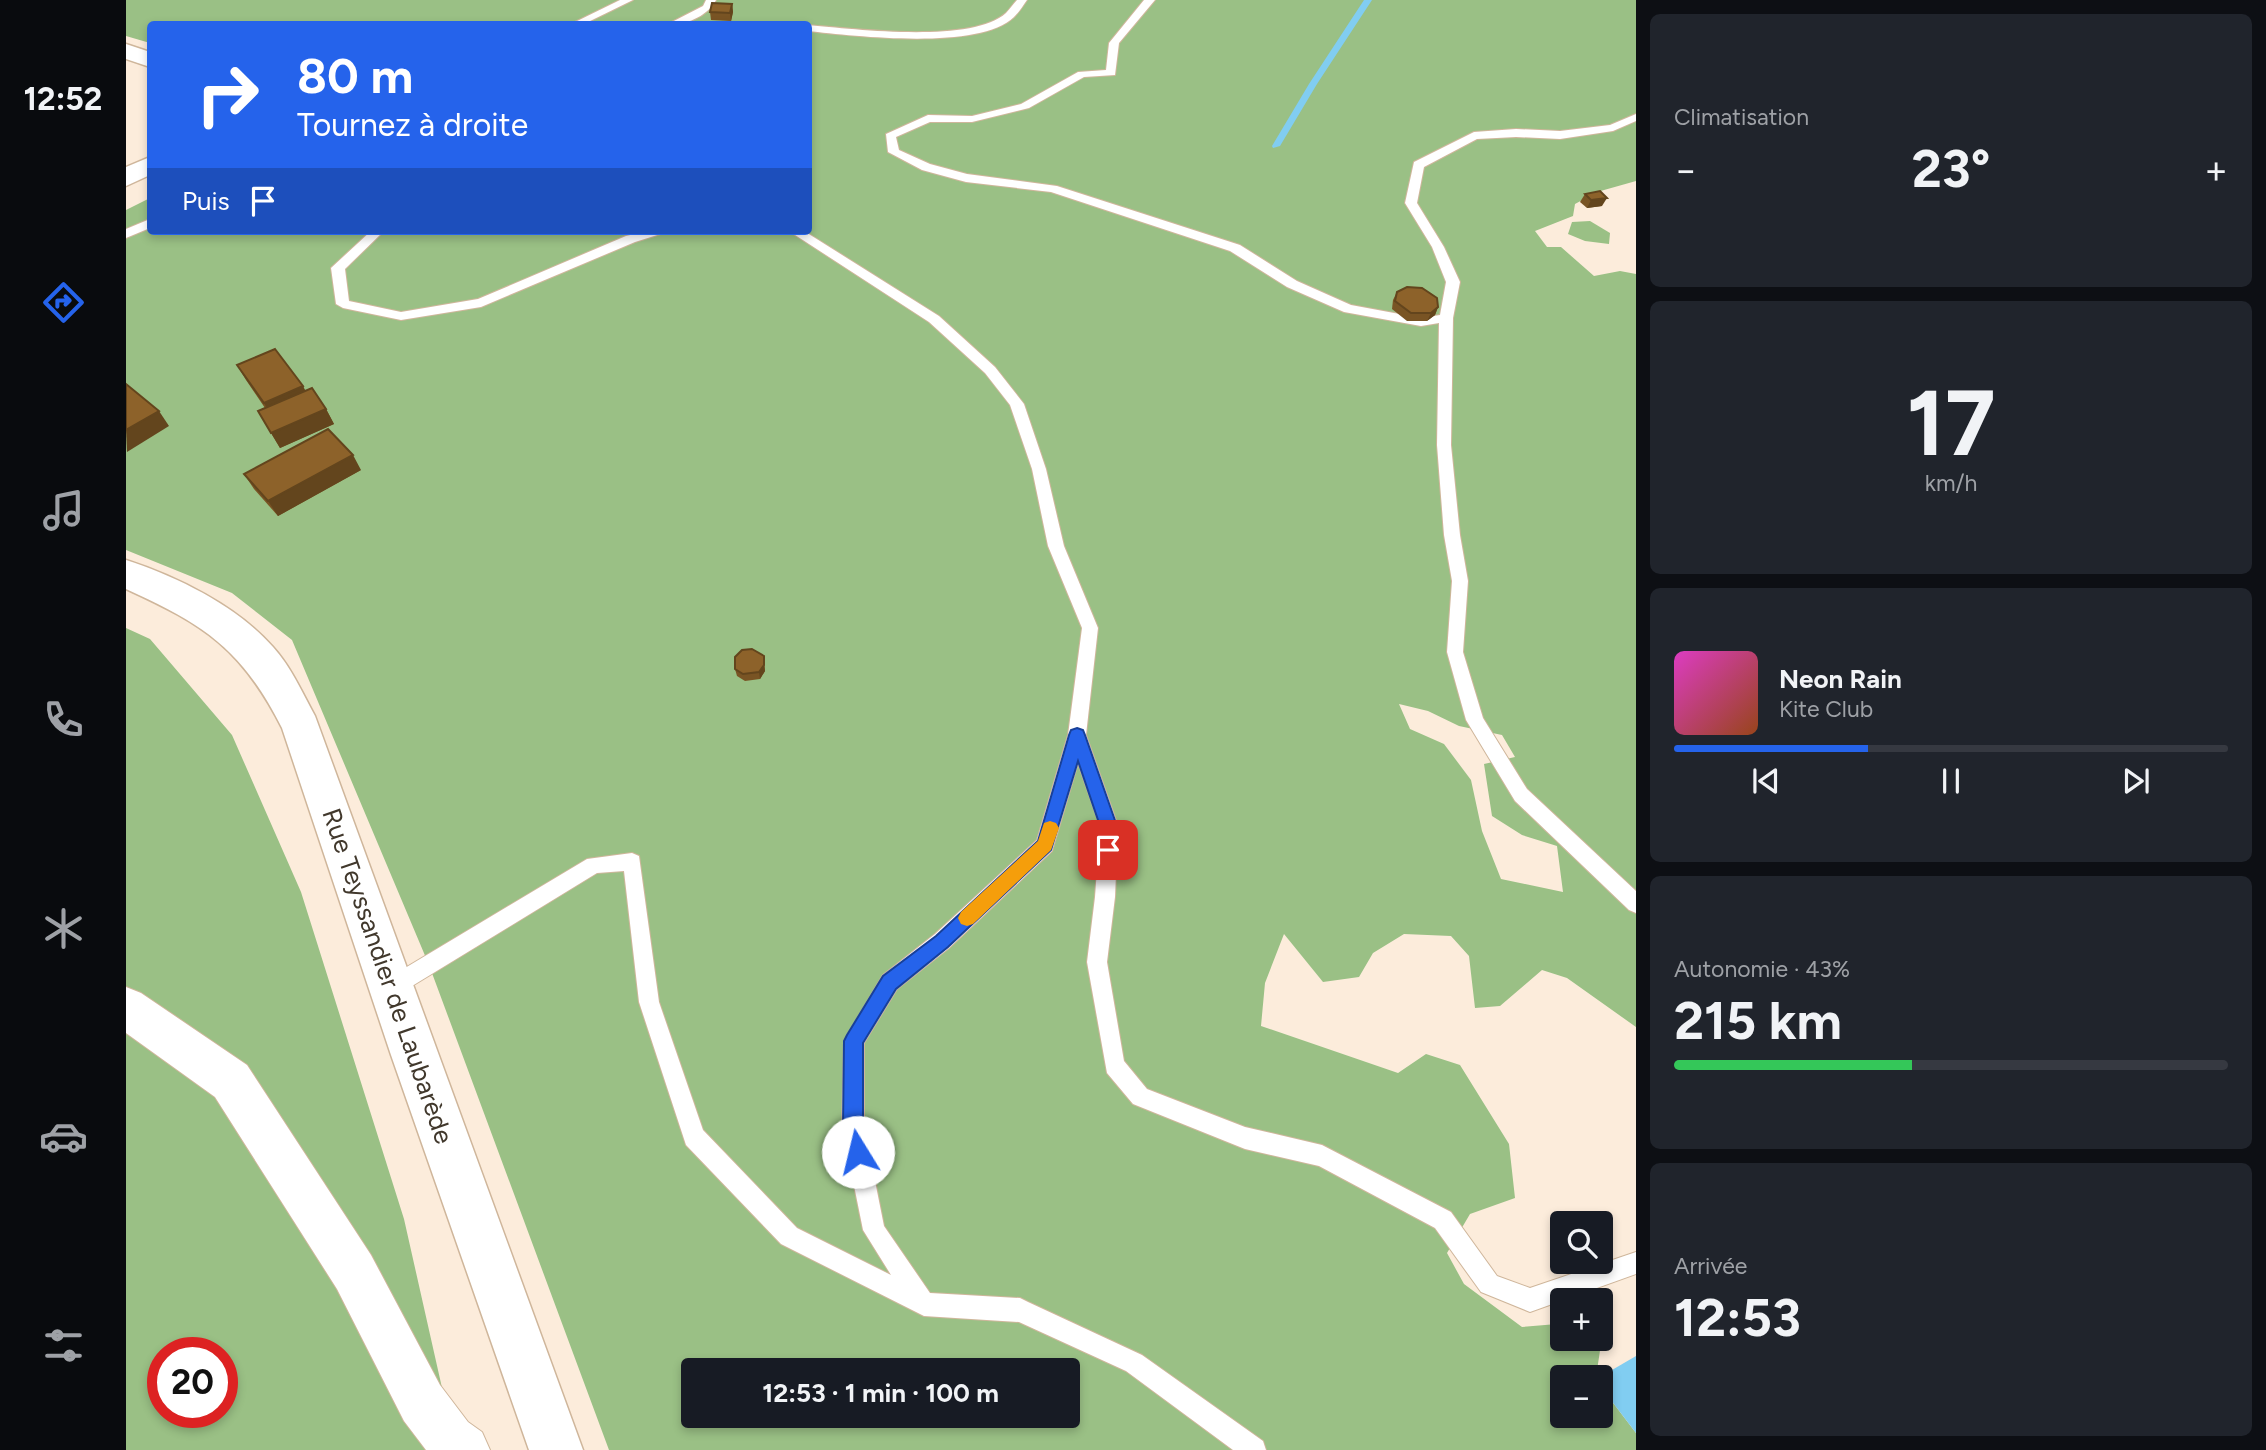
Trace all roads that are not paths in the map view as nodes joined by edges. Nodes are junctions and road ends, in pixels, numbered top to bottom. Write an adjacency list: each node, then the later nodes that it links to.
1 (628, 0): 5 (lane)
2 (711, 0): 6 (lane)
3 (1022, 0): 7 (lane)
4 (1150, 0): 18 (lane)
5 (582, 21)
6 (679, 21)
7 (812, 28)
8 (126, 51): 9 (main road)
9 (147, 59)
10 (1636, 117): 18 (lane)
11 (147, 166): 12 (main road)
12 (126, 177)
13 (147, 224): 14 (lane)
14 (126, 234)
15 (374, 235): 16 (lane)
16 (648, 235)
17 (801, 235): 20 (lane)
18 (1446, 318): 21 (lane)
19 (126, 574): 22 (main road, Rue Teyssandier de Laubarède)
20 (1077, 735): 24 (lane); 25 (lane)
21 (1636, 904)
22 (392, 987): 25 (lane); 27 (main road, Rue Teyssandier de Laubarède)
23 (126, 1008): 26 (street)
24 (1636, 1263)
25 (925, 1304): 28 (lane)
26 (464, 1450)
27 (556, 1450)
28 (1254, 1450)

